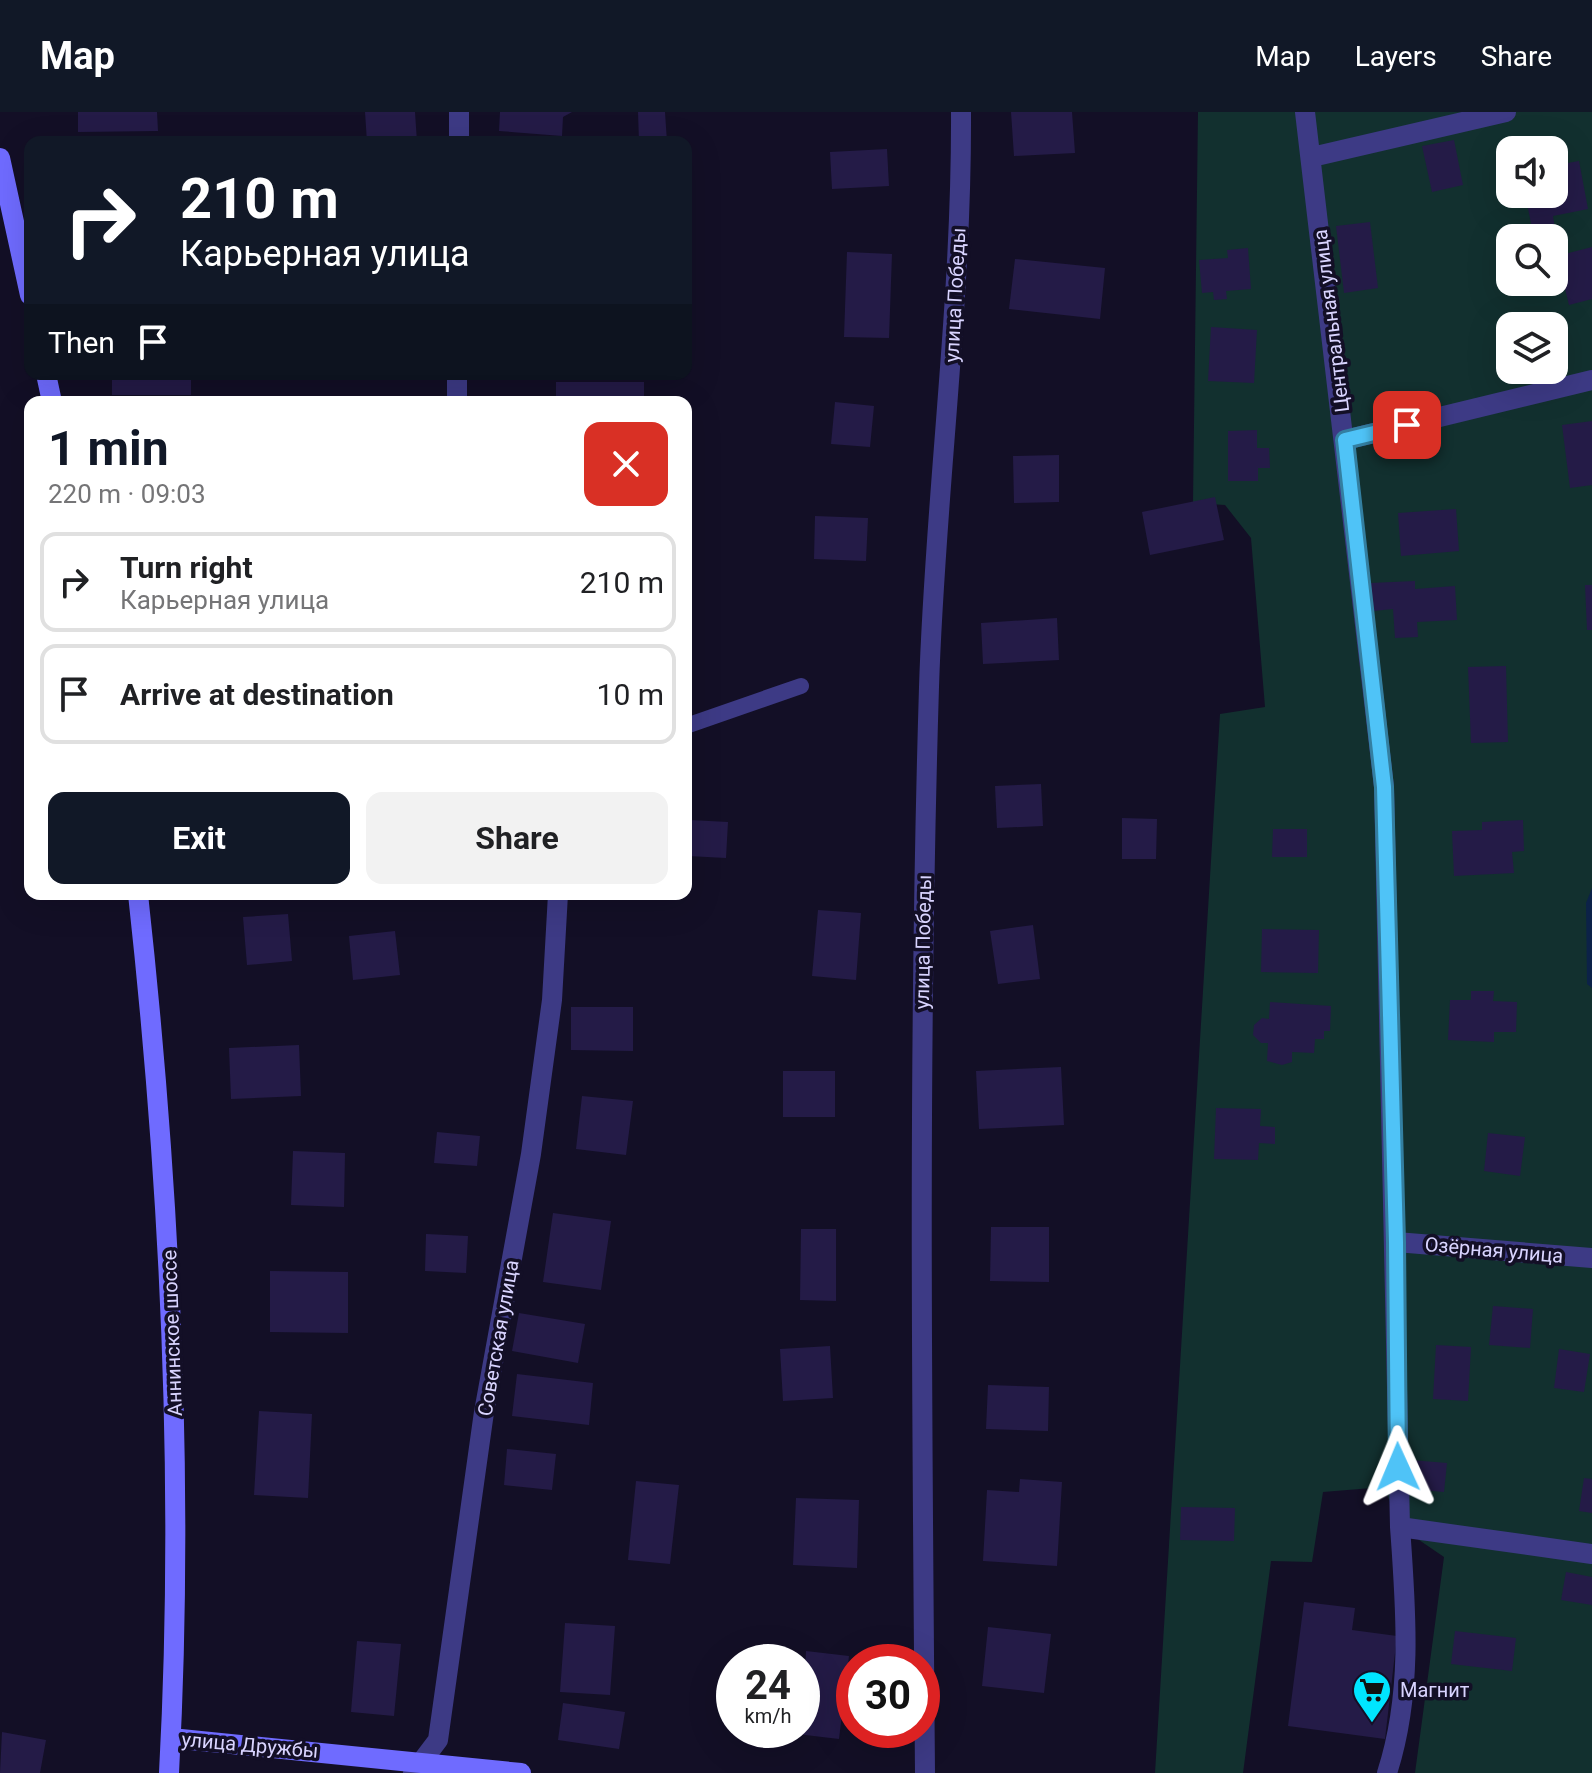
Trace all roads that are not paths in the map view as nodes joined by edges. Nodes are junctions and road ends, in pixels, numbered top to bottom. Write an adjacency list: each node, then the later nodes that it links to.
1 (459, 112): 5 (street)
2 (961, 112): 23 (street, улица Победы)
3 (1305, 112): 6 (street, Центральная улица)
4 (1506, 112): 6 (street)
5 (459, 136)
6 (1312, 157): 10 (street, Центральная улица)
7 (0, 158): 8 (main road)
8 (24, 268)
9 (1592, 380): 10 (street)
10 (1345, 440): 15 (street, Центральная улица)
11 (801, 686): 12 (lane)
12 (692, 724)
13 (139, 900): 19 (main road, Аннинское шоссе)
14 (558, 900): 20 (street, Советская улица)
15 (1396, 1242): 16 (street, Озёрная улица); 17 (street, Центральная улица)
16 (1592, 1258)
17 (1400, 1527): 18 (street); 24 (street, Центральная улица)
18 (1592, 1554)
19 (171, 1738): 20 (main road, улица Дружбы); 21 (main road, Аннинское шоссе)
20 (416, 1767): 22 (main road, улица Дружбы)
21 (169, 1773)
22 (521, 1773)
23 (925, 1773)
24 (1387, 1773)

